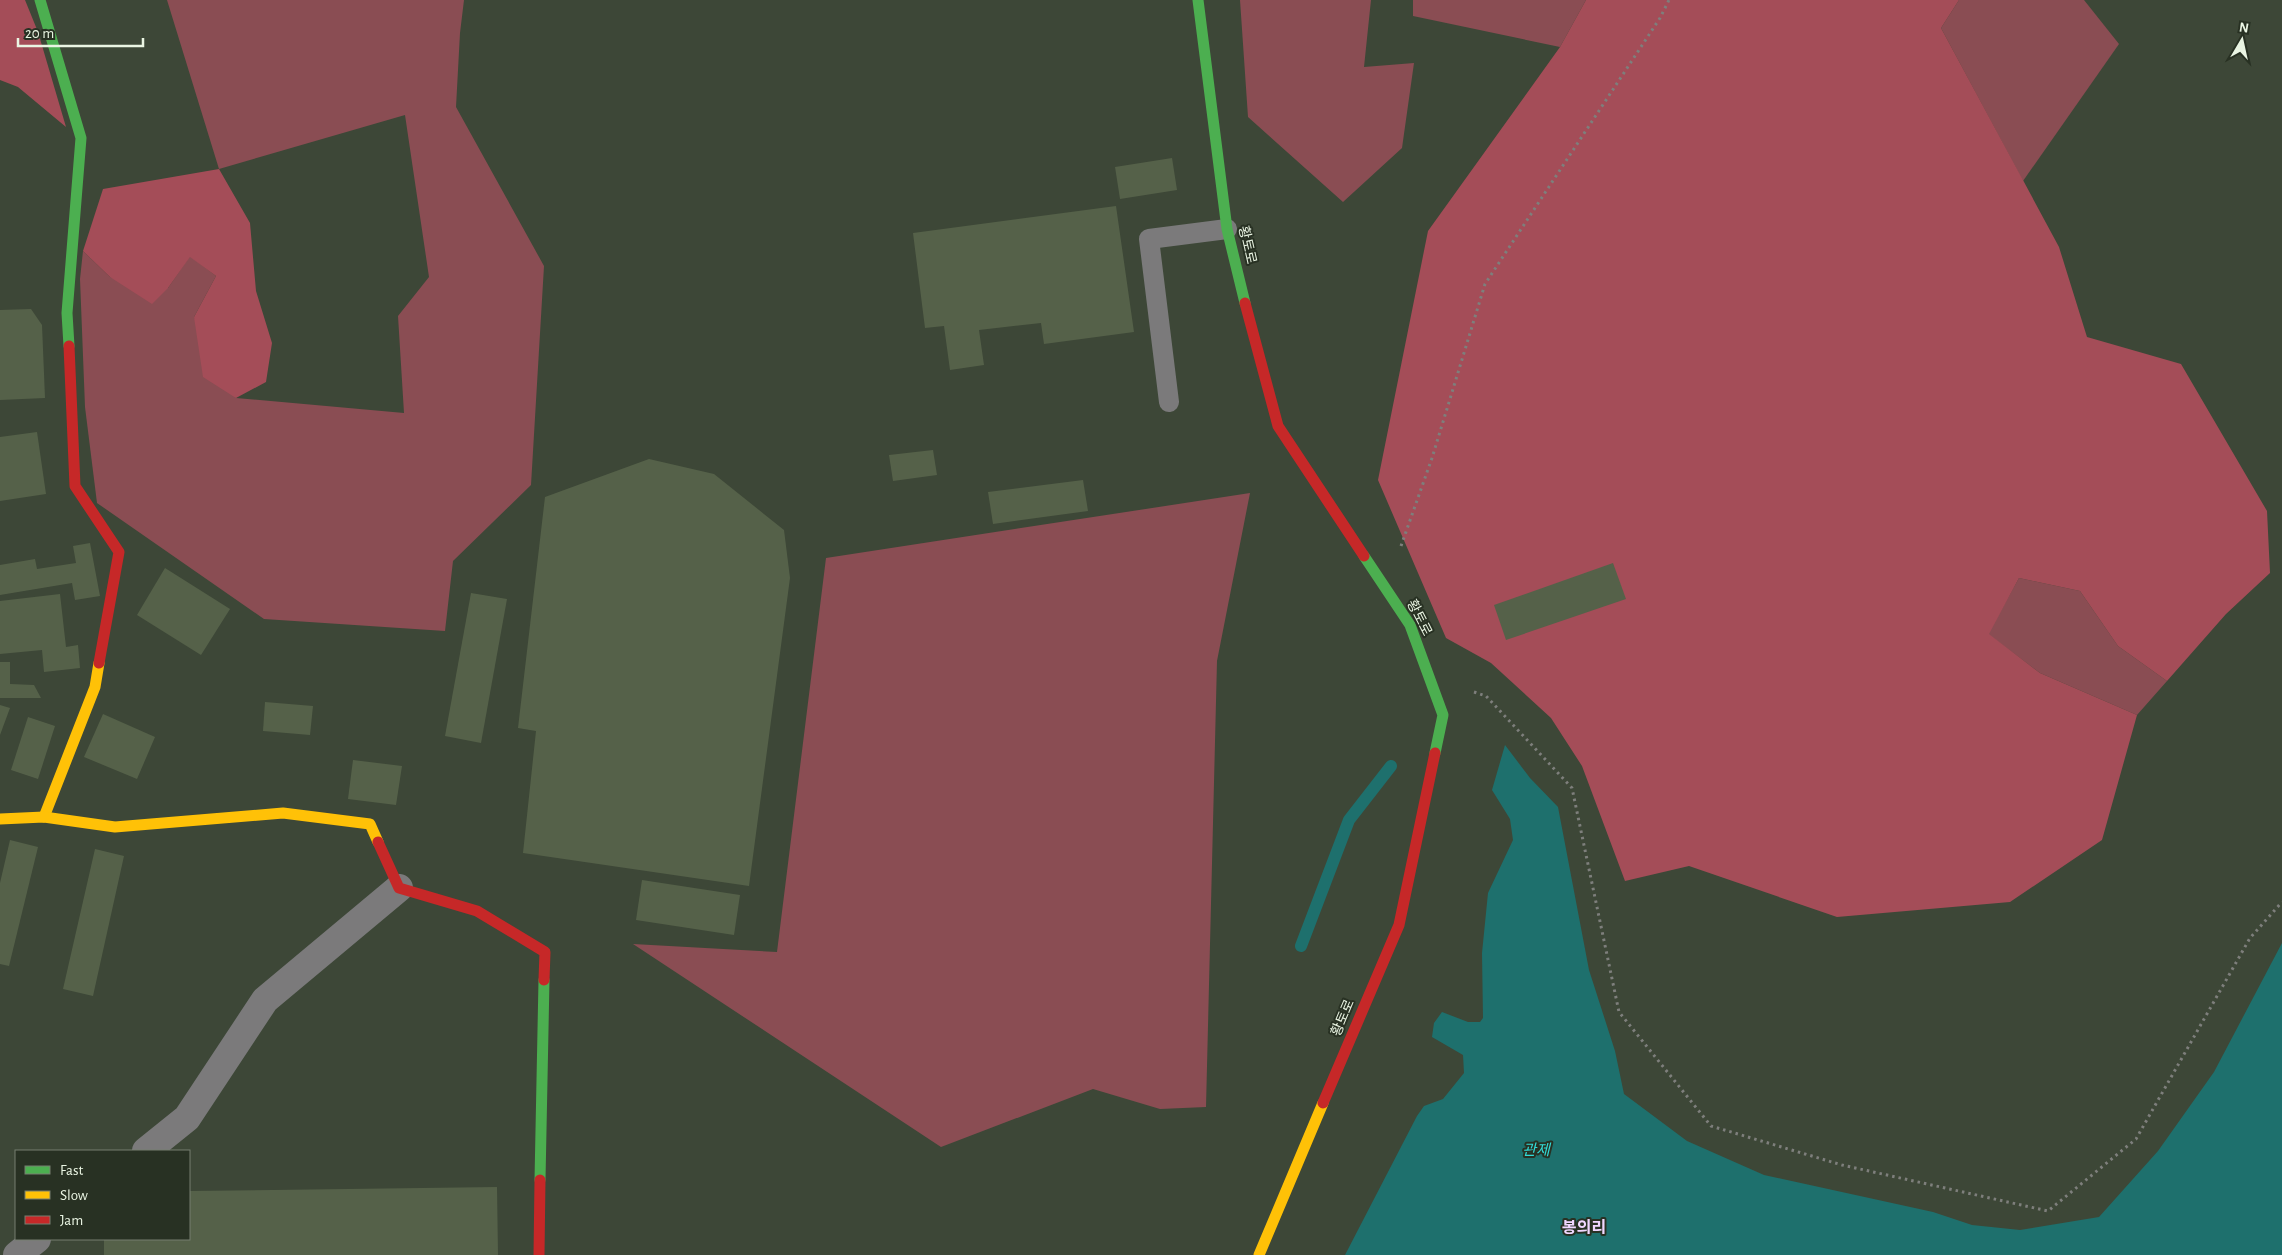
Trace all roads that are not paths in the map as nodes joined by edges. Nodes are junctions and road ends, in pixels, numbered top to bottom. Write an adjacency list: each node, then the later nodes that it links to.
1 (40, 0): 5 (street)
2 (1198, 0): 3 (street, 황토로)
3 (1227, 229): 4 (lane); 12 (street, 황토로)
4 (1169, 402)
5 (44, 817): 6 (street); 7 (street)
6 (0, 819)
7 (399, 888): 8 (street); 11 (street)
8 (147, 1150)
9 (36, 1240): 10 (street)
10 (17, 1255)
11 (539, 1255)
12 (1259, 1255)

